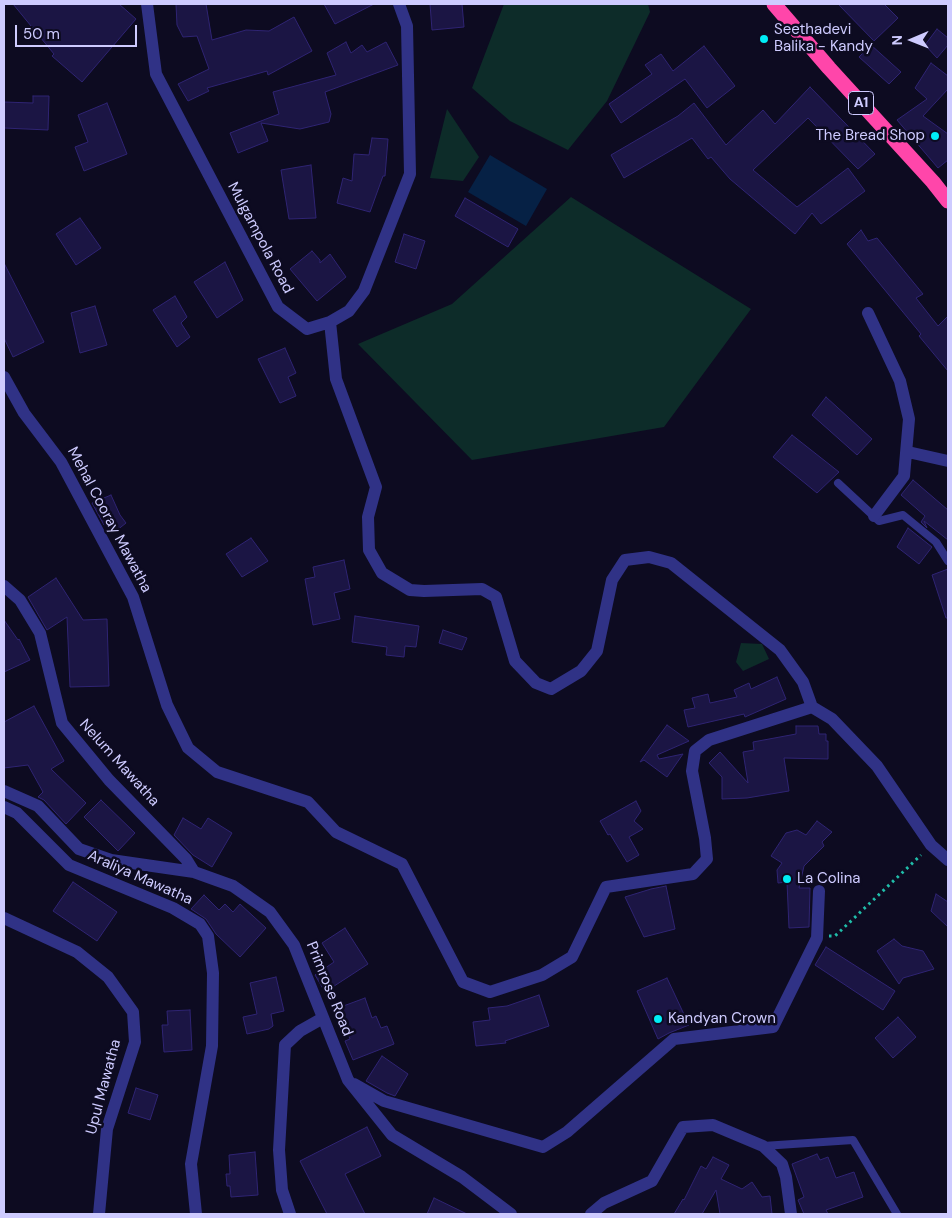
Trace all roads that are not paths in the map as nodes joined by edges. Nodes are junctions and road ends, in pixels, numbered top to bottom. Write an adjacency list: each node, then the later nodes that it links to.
1 (147, 4): 6 (street, Mulgampola Road)
2 (399, 4): 6 (street, Mulgampola Road)
3 (774, 4): 4 (highway, A1)
4 (948, 201)
5 (868, 313): 8 (street)
6 (330, 322): 14 (street)
7 (4, 377): 14 (street, Mehal Cooray Mawatha)
8 (908, 452): 9 (street); 11 (street)
9 (948, 461)
10 (838, 483): 11 (lane)
11 (874, 516): 12 (lane)
12 (948, 561)
13 (4, 586): 18 (street, Nelum Mawatha)
14 (812, 707): 17 (street)
15 (4, 791): 18 (street, Primrose Road)
16 (4, 807): 25 (street, Araliya Mawatha)
17 (948, 860)
18 (194, 872): 21 (street, Primrose Road)
19 (819, 891): 22 (street)
20 (4, 918): 24 (street, Upul Mawatha)
21 (323, 1018): 22 (street, Primrose Road); 26 (street)
22 (348, 1080): 27 (street, Primrose Road)
23 (763, 1146): 28 (street); 29 (street); 30 (lane)
24 (99, 1214)
25 (196, 1214)
26 (290, 1214)
27 (511, 1214)
28 (591, 1214)
29 (791, 1214)
30 (897, 1214)

